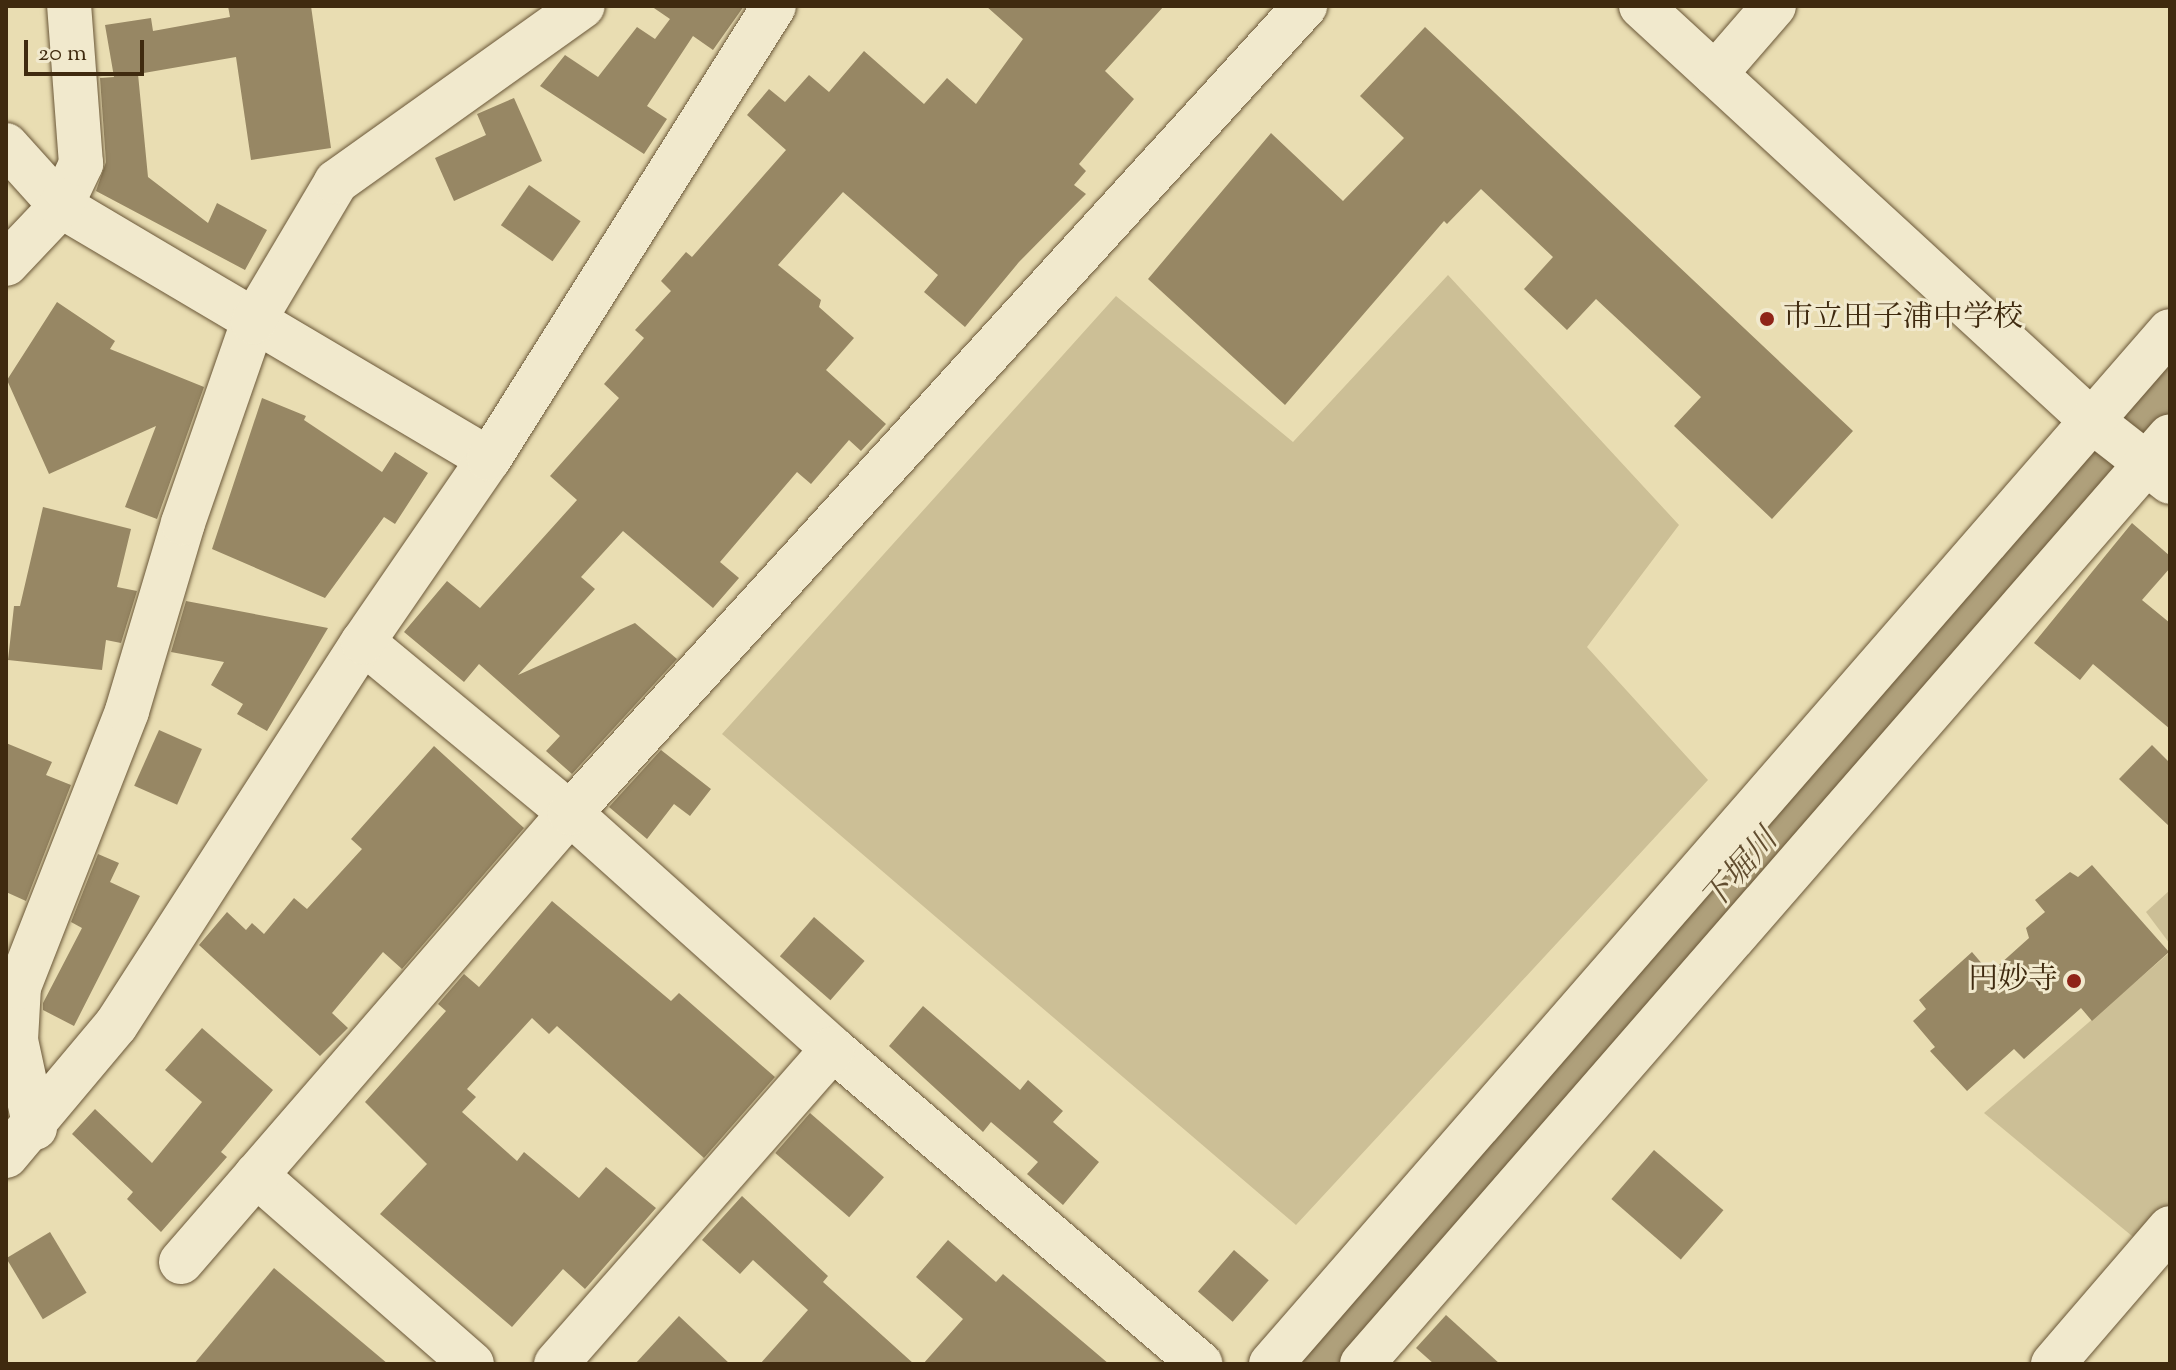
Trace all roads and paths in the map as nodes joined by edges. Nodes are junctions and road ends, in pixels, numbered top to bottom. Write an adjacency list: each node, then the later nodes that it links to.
1 (69, 6): 9 (street)
2 (583, 6): 11 (street)
3 (774, 6): 14 (street)
4 (1305, 6): 17 (street)
5 (1641, 6): 7 (street)
6 (1774, 6): 7 (street)
7 (1715, 74): 13 (street)
8 (6, 145): 9 (street)
9 (61, 206): 10 (street); 11 (street)
10 (6, 264)
11 (253, 322): 14 (street); 18 (street)
12 (2170, 331): 13 (street)
13 (2093, 422): 15 (street); 27 (street)
14 (489, 459): 16 (street)
15 (2158, 460): 28 (street)
16 (363, 642): 17 (street); 20 (street)
17 (570, 813): 19 (street); 21 (street)
18 (12, 984): 20 (street)
19 (833, 1049): 25 (street); 26 (street)
20 (20, 1142)
21 (256, 1175): 23 (street); 24 (street)
22 (2170, 1228): 29 (street)
23 (181, 1262)
24 (472, 1364)
25 (556, 1364)
26 (1200, 1364)
27 (1271, 1364)
28 (1362, 1364)
29 (2053, 1364)

